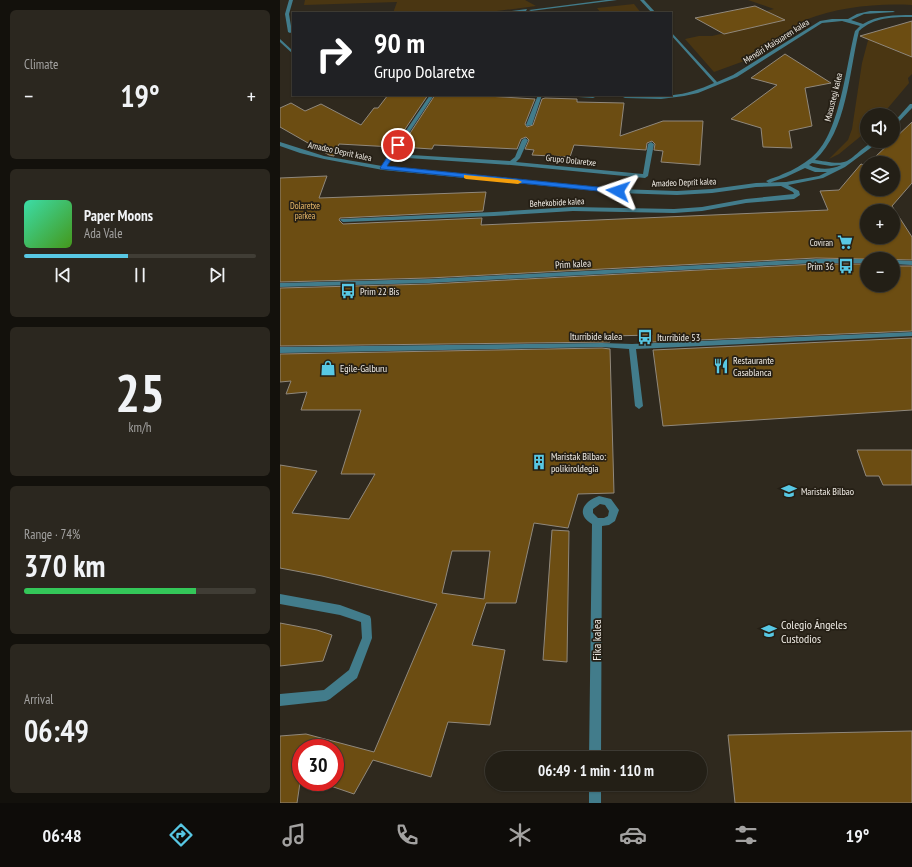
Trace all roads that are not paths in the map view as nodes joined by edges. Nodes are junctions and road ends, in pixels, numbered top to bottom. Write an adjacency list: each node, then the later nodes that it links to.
1 (291, 0): 12 (street)
2 (616, 0): 4 (street)
3 (642, 0): 7 (street)
4 (589, 1): 5 (street); 6 (street)
5 (513, 12)
6 (538, 12)
7 (653, 12)
8 (912, 14): 9 (street, Mendiri Maisuaren kalea); 10 (street)
9 (848, 20): 10 (street); 14 (street, Mendiri Maisuaren kalea)
10 (862, 25): 26 (street, Masustegi kalea)
11 (672, 34): 14 (street)
12 (286, 36): 13 (street)
13 (292, 50)
14 (716, 83): 17 (street, Mendiri Maisuaren kalea)
15 (431, 96): 25 (street)
16 (540, 96): 20 (street)
17 (625, 97)
18 (912, 105): 19 (street)
19 (900, 118)
20 (529, 125)
21 (525, 140): 28 (street)
22 (280, 144): 30 (street, Amadeo Deprit kalea)
23 (651, 144): 28 (street, Grupo Dolaretxe)
24 (867, 148): 27 (street)
25 (391, 155): 28 (street, Grupo Dolaretxe); 30 (street)
26 (809, 161): 27 (street); 29 (street, Masustegi kalea)
27 (848, 162): 31 (street)
28 (511, 163)
29 (804, 165): 31 (street); 32 (street, Masustegi kalea)
30 (383, 168): 32 (street, Amadeo Deprit kalea)
31 (834, 170): 33 (street)
32 (756, 184): 33 (street)
33 (780, 184): 34 (street, Behekobide kalea)
34 (343, 220)
35 (860, 261): 38 (street, Prim kalea)
36 (900, 262): 37 (street)
37 (912, 263)
38 (280, 285)
39 (912, 334): 40 (street, Iturribide kalea)
40 (632, 346): 41 (street, Iturribide kalea); 42 (street)
41 (280, 350)
42 (639, 406)
43 (597, 522): 46 (street, Fika kalea)
44 (280, 599): 45 (street)
45 (280, 700)
46 (595, 751)
47 (595, 791): 48 (street)
48 (595, 803)

